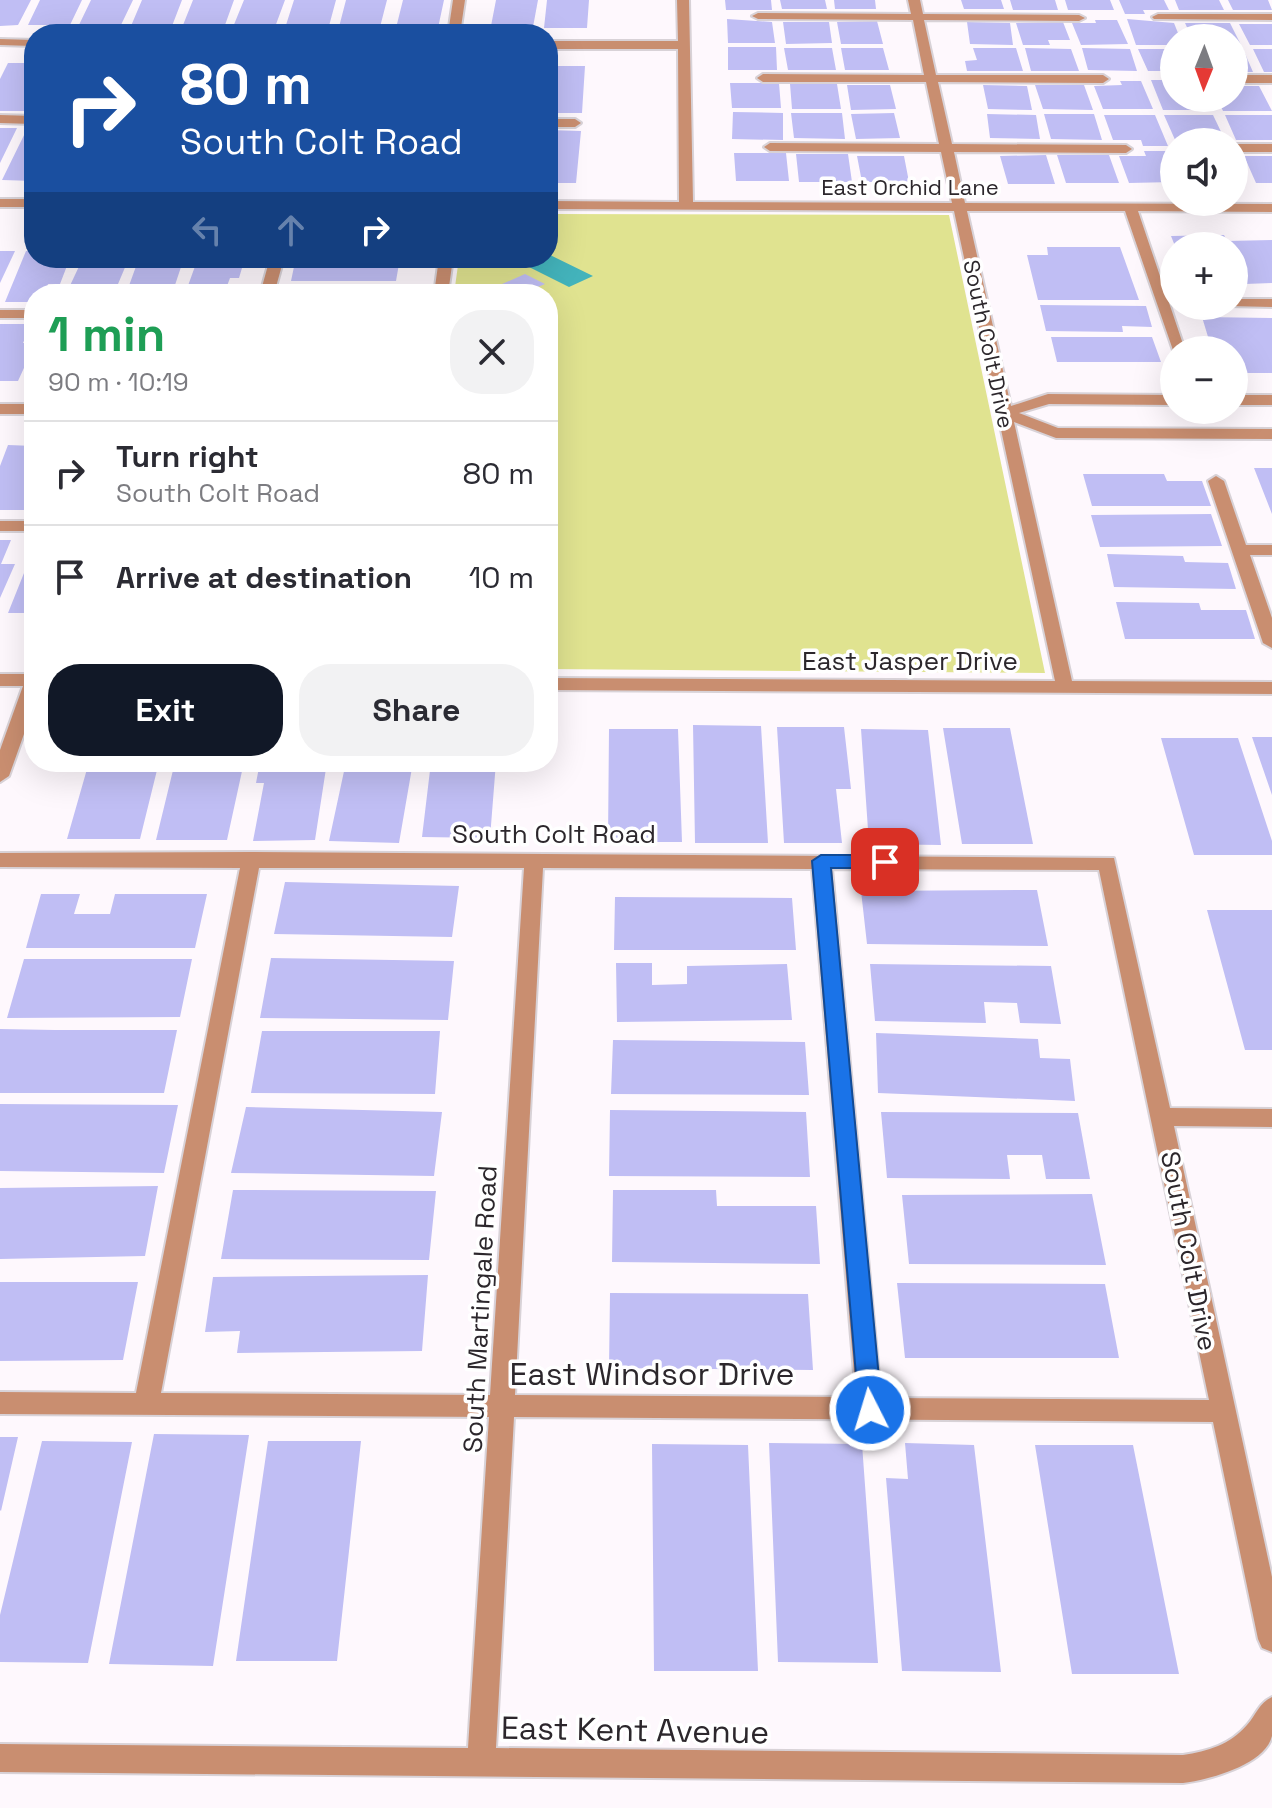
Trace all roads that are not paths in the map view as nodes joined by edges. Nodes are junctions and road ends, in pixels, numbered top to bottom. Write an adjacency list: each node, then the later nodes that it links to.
1 (459, 0): 9 (street)
2 (683, 0): 13 (street)
3 (914, 0): 5 (street, South Colt Drive)
4 (758, 16): 5 (street)
5 (918, 17): 8 (street); 15 (street, South Colt Drive)
6 (1158, 17): 7 (street)
7 (1272, 17)
8 (1079, 18)
9 (455, 24)
10 (0, 42): 11 (street)
11 (24, 43)
12 (558, 45): 13 (street)
13 (684, 45): 31 (street)
14 (763, 78): 15 (street)
15 (932, 79): 16 (street); 24 (street, South Colt Drive)
16 (1103, 79)
17 (1248, 79): 18 (street)
18 (1272, 79)
19 (0, 119): 20 (street)
20 (24, 120)
21 (558, 123): 22 (street)
22 (575, 123)
23 (770, 147): 24 (street)
24 (946, 148): 27 (street); 32 (street, South Colt Drive)
25 (1248, 148): 26 (street)
26 (1272, 148)
27 (1126, 149)
28 (0, 203): 29 (street)
29 (24, 203)
30 (558, 205): 31 (street, East Orchid Lane)
31 (686, 206): 32 (street, East Orchid Lane)
32 (960, 207): 33 (street, East Orchid Lane); 45 (street, South Colt Drive)
33 (1130, 207): 34 (street, East Orchid Lane); 35 (street)
34 (1272, 208)
35 (1160, 282)
36 (1248, 303): 37 (street)
37 (1272, 303)
38 (0, 314): 39 (street)
39 (24, 314)
40 (1160, 400): 45 (street)
41 (1248, 400): 42 (street)
42 (1272, 400)
43 (0, 409): 44 (street)
44 (24, 409)
45 (1005, 413): 46 (street); 56 (street, South Colt Drive)
46 (1272, 434)
47 (1216, 481): 50 (street)
48 (0, 526): 49 (street)
49 (24, 526)
50 (1240, 550): 51 (street); 52 (street)
51 (1272, 550)
52 (1272, 643)
53 (0, 680): 54 (street)
54 (24, 680)
55 (558, 684): 56 (street, East Jasper Drive)
56 (1065, 688): 57 (street, East Jasper Drive)
57 (1272, 688)
58 (24, 708): 59 (street)
59 (0, 776)
60 (251, 859): 61 (street, South Colt Road); 62 (street, South Colt Road); 68 (street)
61 (534, 859): 63 (street, South Colt Road); 69 (street, South Martingale Road)
62 (0, 860)
63 (821, 861): 64 (street, South Colt Road); 70 (street)
64 (1107, 863): 65 (street, South Colt Drive)
65 (1162, 1117): 66 (street); 71 (street, South Colt Drive)
66 (1272, 1118)
67 (0, 1403): 68 (street, East Windsor Drive)
68 (146, 1405): 69 (street, East Windsor Drive)
69 (502, 1407): 70 (street, East Windsor Drive); 75 (street, South Martingale Road)
70 (870, 1410): 71 (street, East Windsor Drive)
71 (1222, 1411): 72 (street, South Colt Drive)
72 (1272, 1639)
73 (1266, 1723): 75 (street, East Kent Avenue)
74 (0, 1758): 75 (street, East Kent Avenue)
75 (481, 1762)

